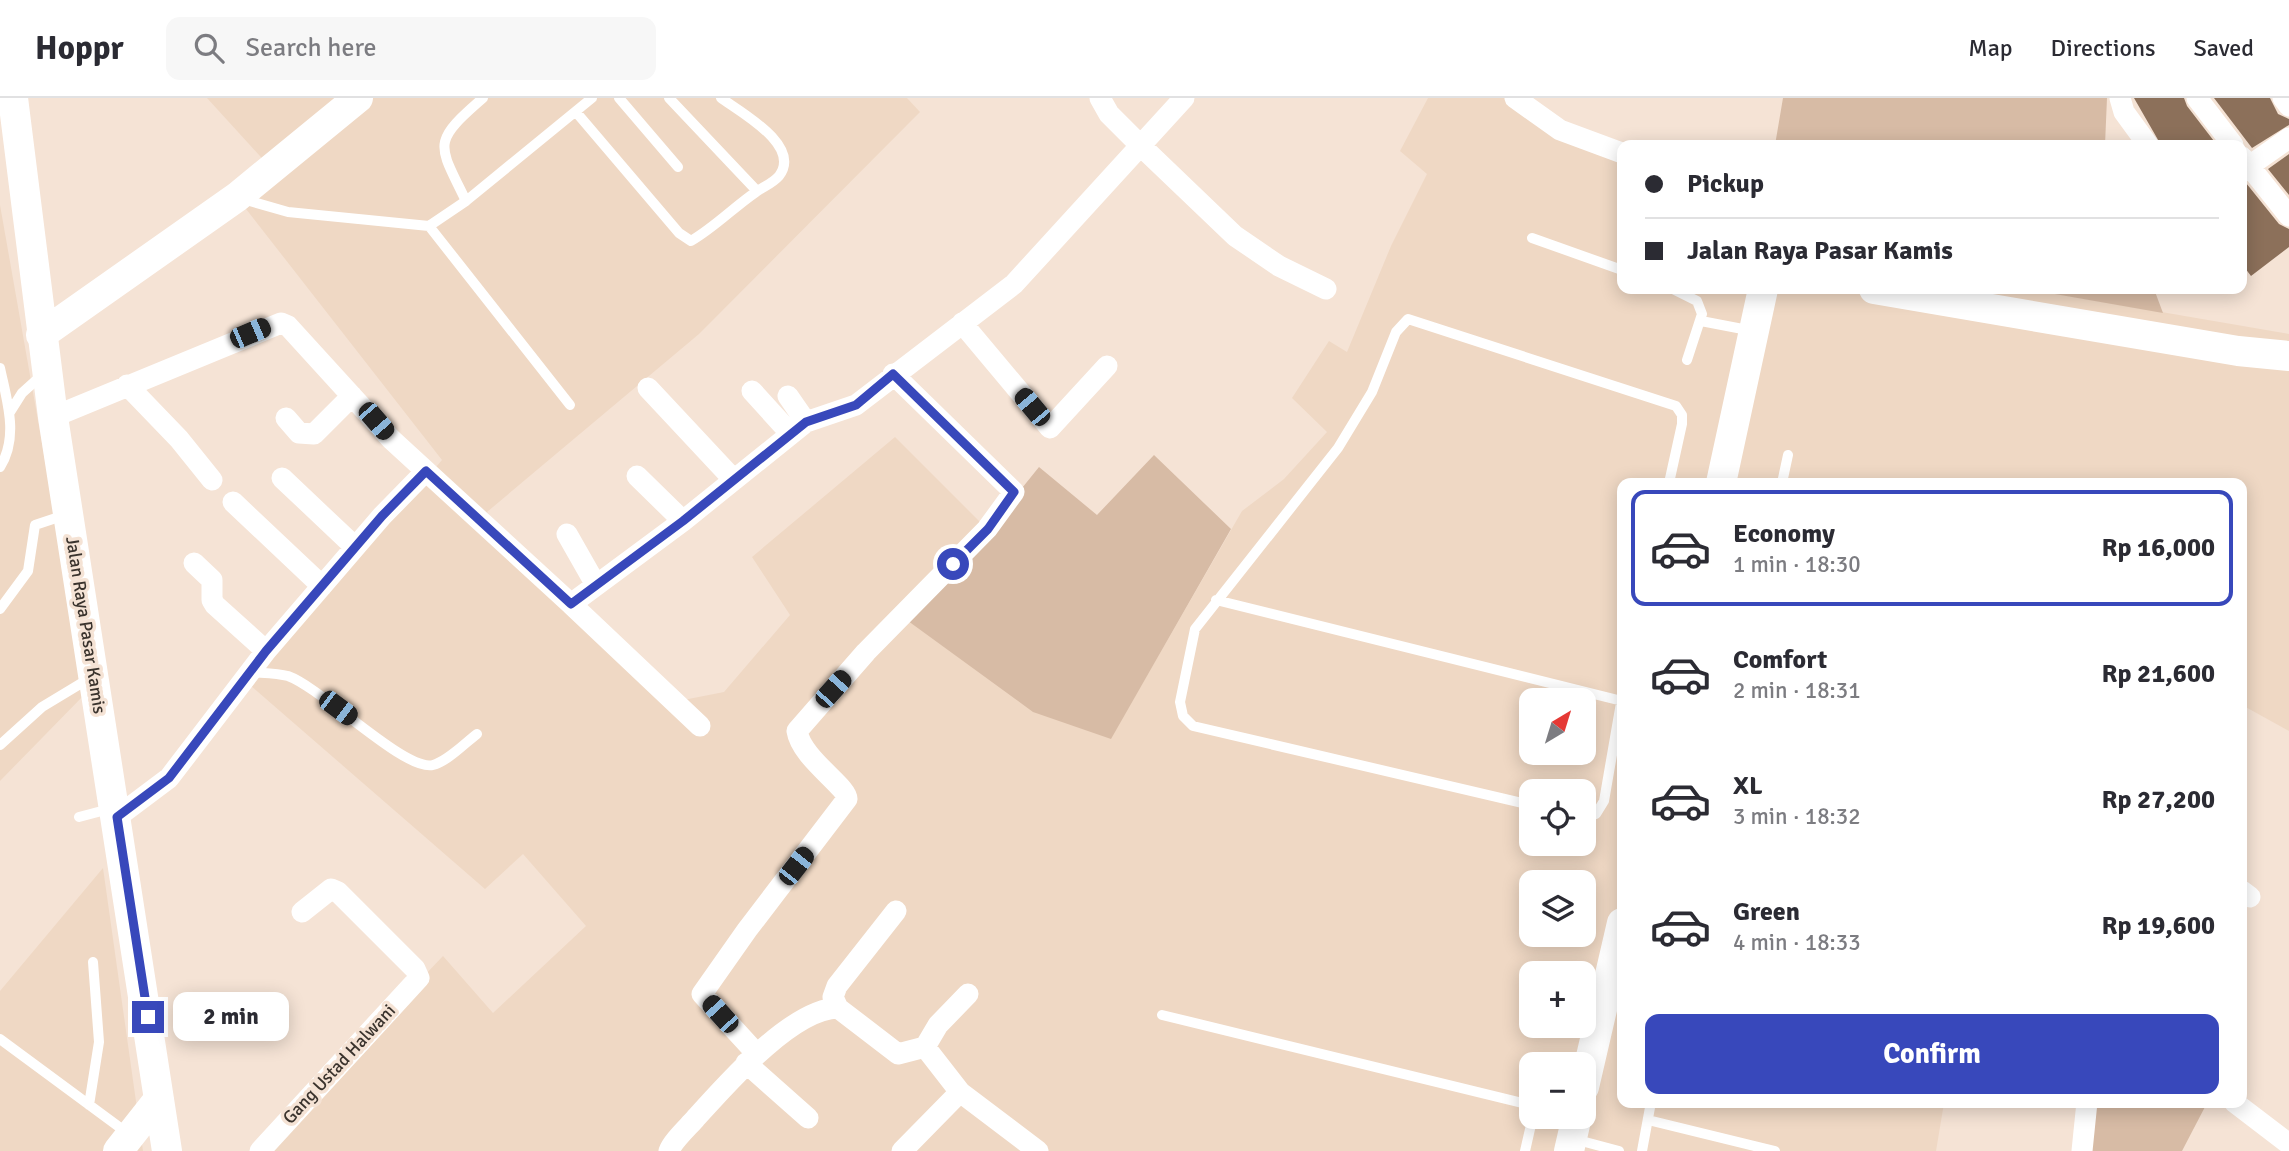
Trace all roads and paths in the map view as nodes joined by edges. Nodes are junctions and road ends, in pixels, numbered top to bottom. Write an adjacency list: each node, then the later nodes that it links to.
1 (358, 98): 25 (street)
2 (482, 98): 26 (lane)
3 (592, 98): 14 (lane)
4 (619, 98): 22 (lane)
5 (669, 98): 24 (lane)
6 (721, 98): 24 (lane)
7 (1100, 98): 19 (street)
8 (1184, 98): 19 (street)
9 (1515, 98): 20 (street)
10 (2120, 98): 17 (street)
11 (2197, 98): 18 (street)
12 (2283, 98): 13 (street)
13 (2289, 106)
14 (576, 112): 24 (lane); 26 (lane)
15 (12, 117): 38 (street, Jalan Raya Pasar Kamis)
16 (2289, 138): 21 (street)
17 (2144, 140)
18 (2229, 140)
19 (1141, 146): 31 (street); 36 (street)
20 (1617, 151)
21 (2247, 163)
22 (678, 167)
23 (2247, 168): 27 (street)
24 (757, 191)
25 (237, 197): 28 (lane); 38 (street)
26 (466, 201): 28 (lane)
27 (2289, 216)
28 (429, 226): 50 (lane)
29 (1532, 238): 30 (lane)
30 (1617, 268)
31 (1326, 289)
32 (1683, 294): 35 (lane)
33 (1762, 294): 37 (street)
34 (1903, 294): 39 (street)
35 (1701, 321): 37 (lane); 40 (lane)
36 (962, 323): 41 (street); 44 (street)
37 (1754, 332): 61 (street)
38 (41, 335): 43 (street, Jalan Raya Pasar Kamis)
39 (2289, 356)
40 (1687, 360)
41 (1107, 366)
42 (0, 368): 51 (lane)
43 (47, 371): 51 (lane); 52 (street, Jalan Raya Pasar Kamis)
44 (893, 374): 54 (street); 98 (street)
45 (127, 385): 48 (street); 52 (street); 63 (street)
46 (648, 388): 64 (street)
47 (752, 391): 54 (street)
48 (352, 396): 53 (street); 57 (street)
49 (788, 396): 54 (street)
50 (570, 405)
51 (10, 412): 56 (lane)
52 (53, 417): 66 (street, Jalan Raya Pasar Kamis)
53 (286, 418)
54 (798, 428): 64 (street)
55 (1788, 455): 62 (lane)
56 (0, 467)
57 (426, 471): 69 (street); 74 (street)
58 (637, 476): 67 (street)
59 (282, 478): 69 (street)
60 (1671, 478): 73 (lane)
61 (1722, 478)
62 (1783, 478)
63 (212, 480)
64 (734, 480): 67 (street)
65 (233, 502): 72 (street)
66 (68, 514): 75 (lane); 78 (street, Jalan Raya Pasar Kamis)
67 (683, 521): 71 (street)
68 (567, 534): 71 (street)
69 (355, 547): 72 (street)
70 (194, 563): 76 (street)
71 (596, 585): 74 (street)
72 (321, 586): 76 (street)
73 (1216, 600): 79 (lane); 84 (lane)
74 (571, 604): 80 (street)
75 (0, 609)
76 (266, 651): 77 (street)
77 (251, 672): 82 (lane); 85 (street)
78 (94, 676): 83 (lane); 85 (street, Jalan Raya Pasar Kamis)
79 (1617, 699)
80 (700, 726)
81 (1617, 730): 86 (lane)
82 (477, 734)
83 (0, 745)
84 (1519, 802)
85 (116, 812): 87 (lane); 100 (street, Jalan Raya Pasar Kamis)
86 (1596, 814)
87 (79, 817)
88 (896, 911): 93 (street)
89 (302, 912): 113 (street, Gang Ustad Halwani)
90 (1617, 945): 97 (street)
91 (93, 962): 102 (lane)
92 (968, 994): 96 (street)
93 (838, 1008): 96 (street); 98 (street)
94 (1162, 1015): 101 (lane)
95 (0, 1039): 102 (lane)
96 (925, 1047): 99 (street)
97 (1592, 1052)
98 (751, 1058): 106 (street); 114 (street)
99 (960, 1092): 115 (street); 116 (street)
100 (159, 1099): 110 (street); 112 (street, Jalan Raya Pasar Kamis)
101 (1519, 1102)
102 (89, 1105): 110 (lane)
103 (1650, 1108): 107 (lane)
104 (2086, 1108): 121 (street)
105 (2242, 1108): 111 (street)
106 (808, 1118)
107 (1648, 1120): 119 (lane); 120 (lane)
108 (1530, 1129): 117 (lane)
109 (1572, 1135): 118 (lane)
110 (124, 1143)
111 (2289, 1144)
112 (167, 1151)
113 (260, 1151)
114 (667, 1151)
115 (902, 1151)
116 (1038, 1151)
117 (1525, 1151)
118 (1619, 1151)
119 (1642, 1151)
120 (1775, 1151)
121 (2082, 1151)

